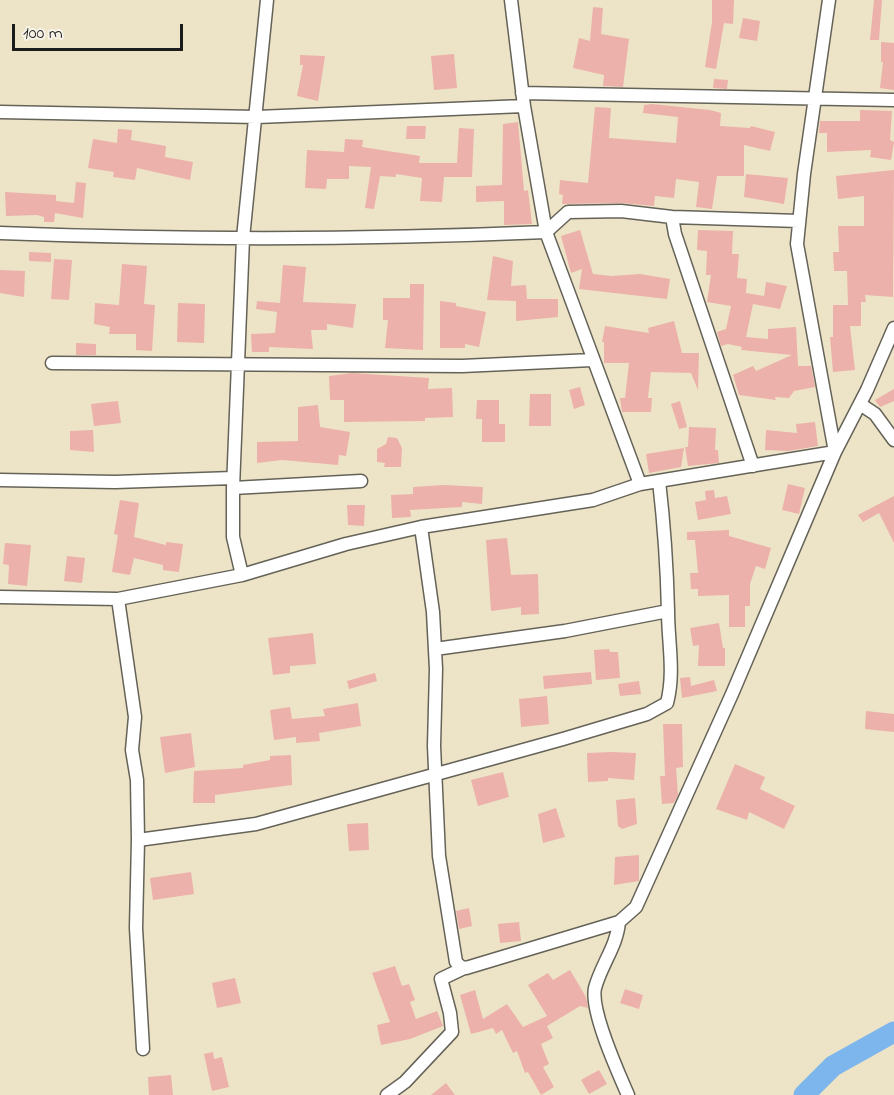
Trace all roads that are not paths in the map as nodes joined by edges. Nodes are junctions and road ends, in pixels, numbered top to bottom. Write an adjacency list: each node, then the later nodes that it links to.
1 (267, 0): 9 (street)
2 (511, 0): 4 (street)
3 (829, 0): 5 (street)
4 (522, 93): 5 (street); 7 (street)
5 (814, 100): 6 (street); 11 (street)
6 (894, 100)
7 (524, 106): 9 (street); 12 (street)
8 (0, 112): 9 (street)
9 (257, 117): 14 (street)
10 (672, 217): 11 (street); 12 (street); 22 (street)
11 (800, 221): 21 (street)
12 (546, 232): 14 (street); 16 (street)
13 (0, 233): 14 (street)
14 (243, 238): 18 (street)
15 (894, 328): 19 (street)
16 (592, 360): 18 (street); 27 (street)
17 (52, 363): 18 (street)
18 (238, 363): 26 (street)
19 (860, 404): 20 (street); 21 (street)
20 (894, 440)
21 (835, 452): 22 (street); 36 (street)
22 (753, 465): 25 (street)
23 (0, 480): 26 (street)
24 (361, 481): 26 (street)
25 (659, 481): 27 (street); 32 (street)
26 (233, 483): 29 (street)
27 (640, 484): 28 (street)
28 (421, 527): 29 (street); 33 (street)
29 (242, 575): 31 (street)
30 (0, 597): 31 (street)
31 (118, 599): 35 (street)
32 (668, 611): 33 (street); 34 (street)
33 (435, 650): 34 (street)
34 (435, 774): 35 (street); 37 (street)
35 (138, 840): 38 (street)
36 (619, 922): 37 (street); 40 (street)
37 (464, 968): 39 (street)
38 (143, 1049)
39 (387, 1095)
40 (628, 1095)

